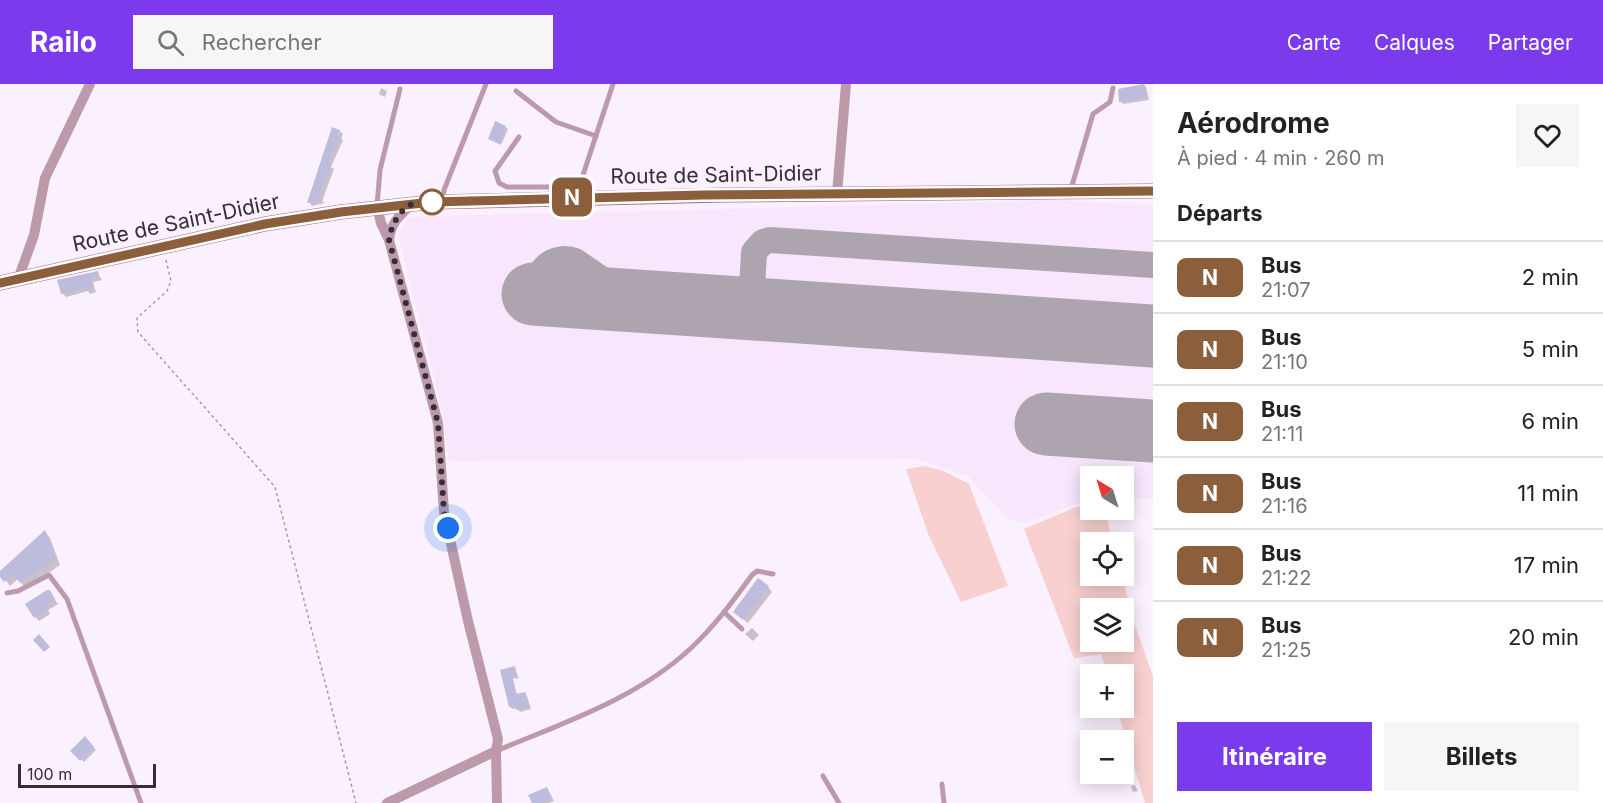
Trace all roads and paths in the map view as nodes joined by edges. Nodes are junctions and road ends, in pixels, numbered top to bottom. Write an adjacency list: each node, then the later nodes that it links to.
1 (90, 84): 19 (street)
2 (486, 84): 14 (lane)
3 (613, 84): 8 (lane)
4 (846, 84): 13 (street)
5 (1113, 88): 10 (lane)
6 (400, 89): 16 (lane)
7 (516, 91): 8 (lane)
8 (596, 136): 12 (lane)
9 (519, 137): 12 (lane)
10 (1071, 191): 11 (main road, Route de Saint-Didier); 13 (main road, Route de Saint-Didier)
11 (1153, 191)
12 (574, 192): 13 (main road, Route de Saint-Didier); 14 (main road, Route de Saint-Didier)
13 (837, 194)
14 (443, 202): 15 (main road, Route de Saint-Didier)
15 (412, 204): 16 (main road, Route de Saint-Didier); 17 (street)
16 (380, 207): 17 (street); 18 (main road, Route de Saint-Didier)
17 (390, 235): 25 (street)
18 (166, 245): 19 (main road, Route de Saint-Didier); 29 (path)
19 (21, 278): 20 (main road, Route de Saint-Didier)
20 (0, 283)
21 (773, 574): 23 (lane)
22 (7, 594): 28 (lane)
23 (724, 612): 24 (lane); 25 (lane)
24 (742, 629)
25 (496, 751): 30 (street); 31 (street)
26 (823, 776): 32 (lane)
27 (942, 784): 33 (lane)
28 (141, 803)
29 (356, 803)
30 (387, 803)
31 (496, 803)
32 (839, 803)
33 (944, 803)

